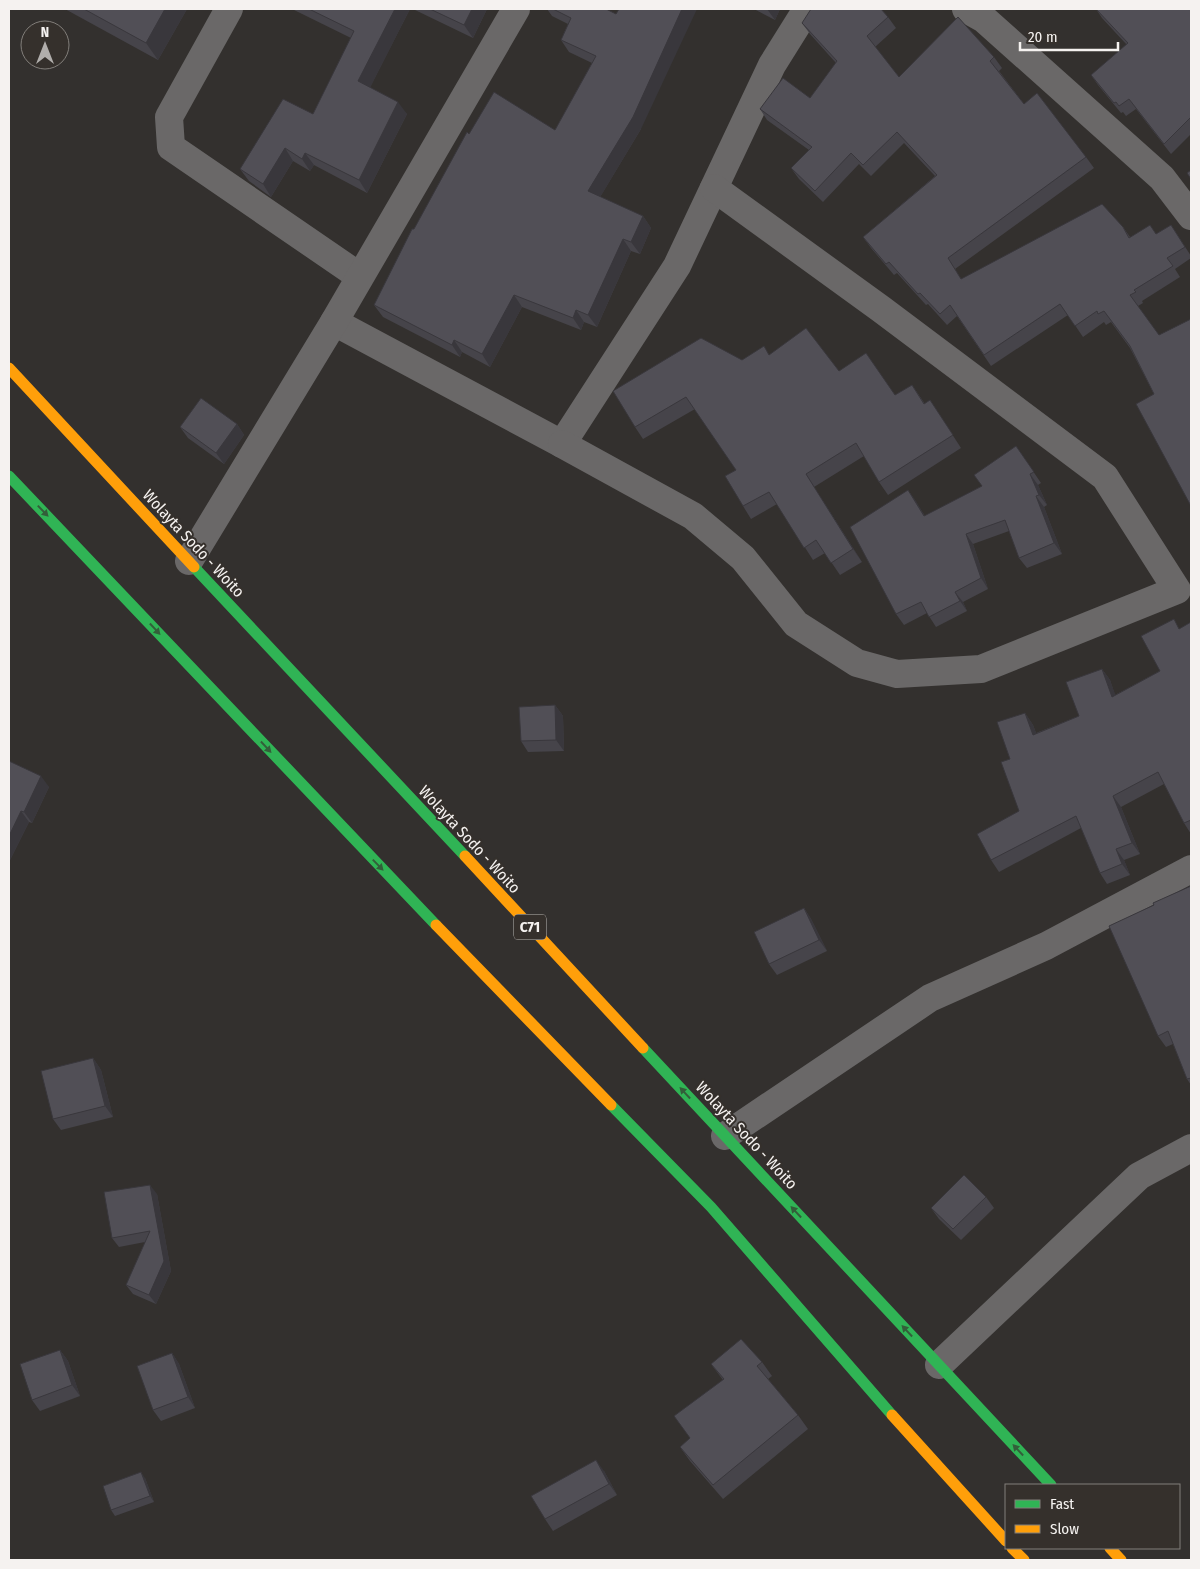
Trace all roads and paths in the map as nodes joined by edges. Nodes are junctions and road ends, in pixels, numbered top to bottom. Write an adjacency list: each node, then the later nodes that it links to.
1 (229, 9): 7 (street)
2 (516, 9): 7 (street)
3 (807, 9): 5 (street)
4 (966, 9): 6 (street)
5 (714, 188): 10 (street); 13 (street)
6 (1191, 216)
7 (359, 276): 8 (street)
8 (334, 322): 10 (street); 12 (street)
9 (9, 368): 12 (highway, Wolayta Sodo - Woito / C71)
10 (562, 444): 13 (street)
11 (9, 476): 19 (highway, one-way to 19)
12 (189, 561): 15 (highway, Wolayta Sodo - Woito / C71, one-way to 12)
13 (1184, 588)
14 (1191, 869): 15 (street)
15 (725, 1136): 17 (highway, Wolayta Sodo - Woito / C71, one-way to 15)
16 (1191, 1148): 17 (street)
17 (939, 1365): 18 (highway, Wolayta Sodo - Woito / C71, one-way to 17)
18 (1050, 1484)
19 (1005, 1540)
20 (1013, 1549): 22 (highway)
21 (1111, 1549): 23 (highway)
22 (1024, 1560)
23 (1121, 1560)

